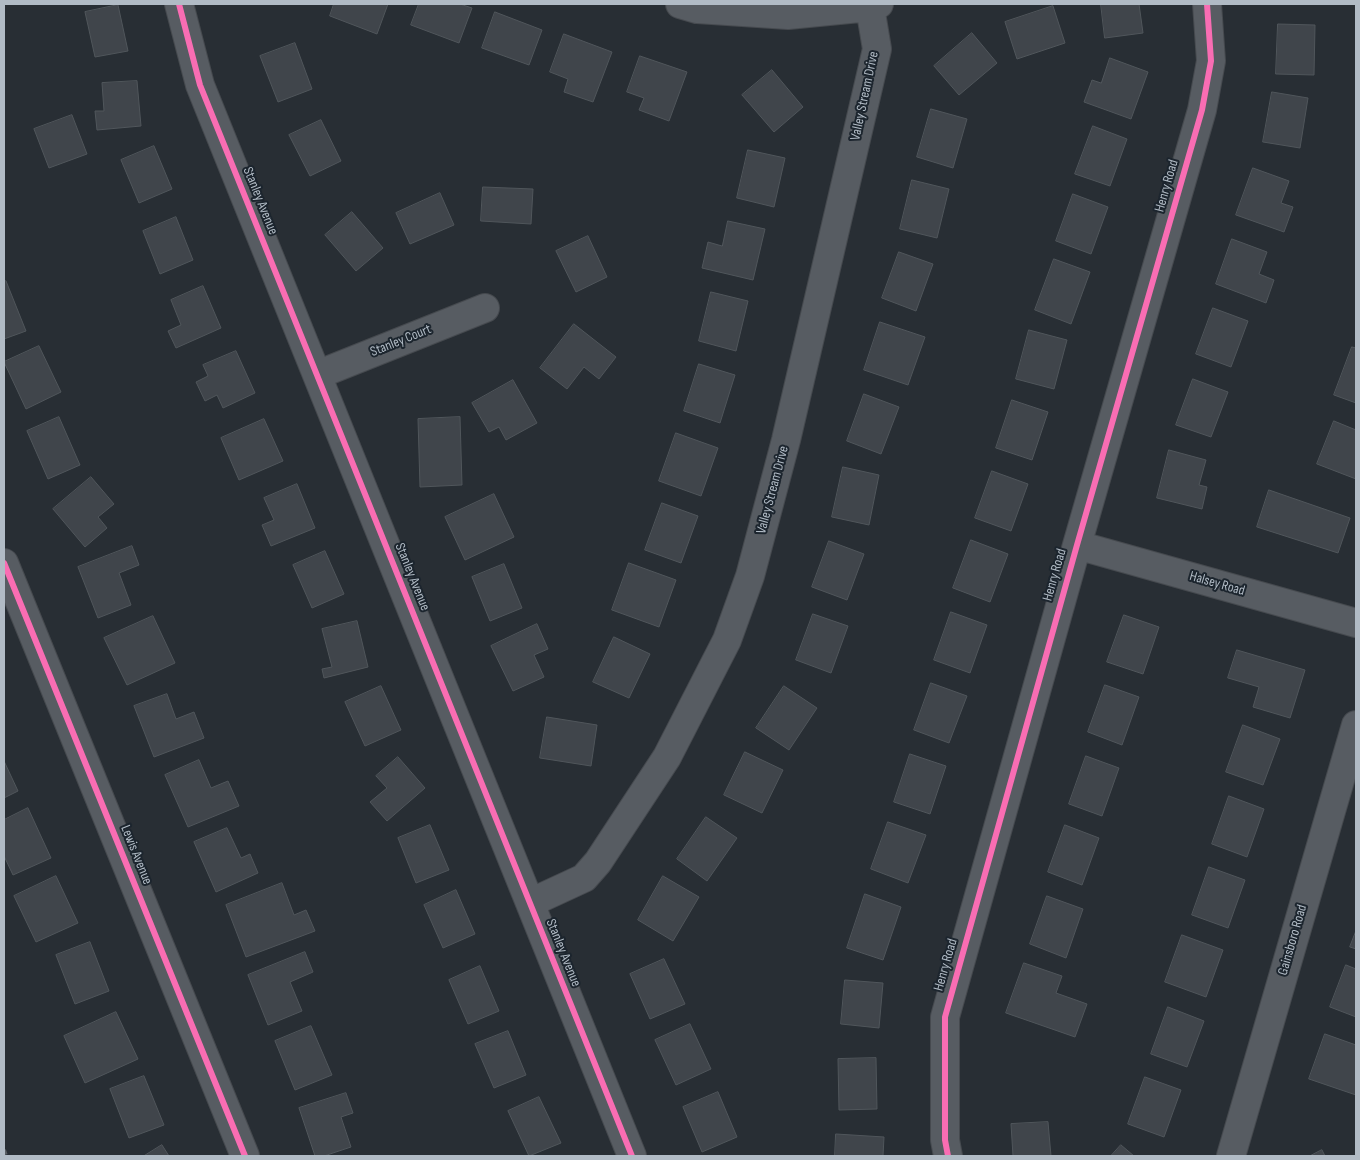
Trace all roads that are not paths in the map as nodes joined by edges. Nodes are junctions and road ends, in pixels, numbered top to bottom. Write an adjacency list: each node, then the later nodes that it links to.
1 (178, 4): 6 (street, Stanley Avenue)
2 (680, 4): 4 (street)
3 (1207, 4): 7 (street, Henry Road)
4 (874, 5): 11 (street, Valley Stream Drive)
5 (485, 308): 6 (street, Stanley Court)
6 (317, 375): 11 (street, Stanley Avenue)
7 (1077, 545): 9 (street, Halsey Road); 14 (street, Henry Road)
8 (4, 563): 12 (street, Lewis Avenue)
9 (1356, 623)
10 (1356, 725): 15 (street, Gainsboro Road)
11 (530, 904): 13 (street, Stanley Avenue)
12 (245, 1156)
13 (632, 1156)
14 (948, 1156)
15 (1231, 1156)

